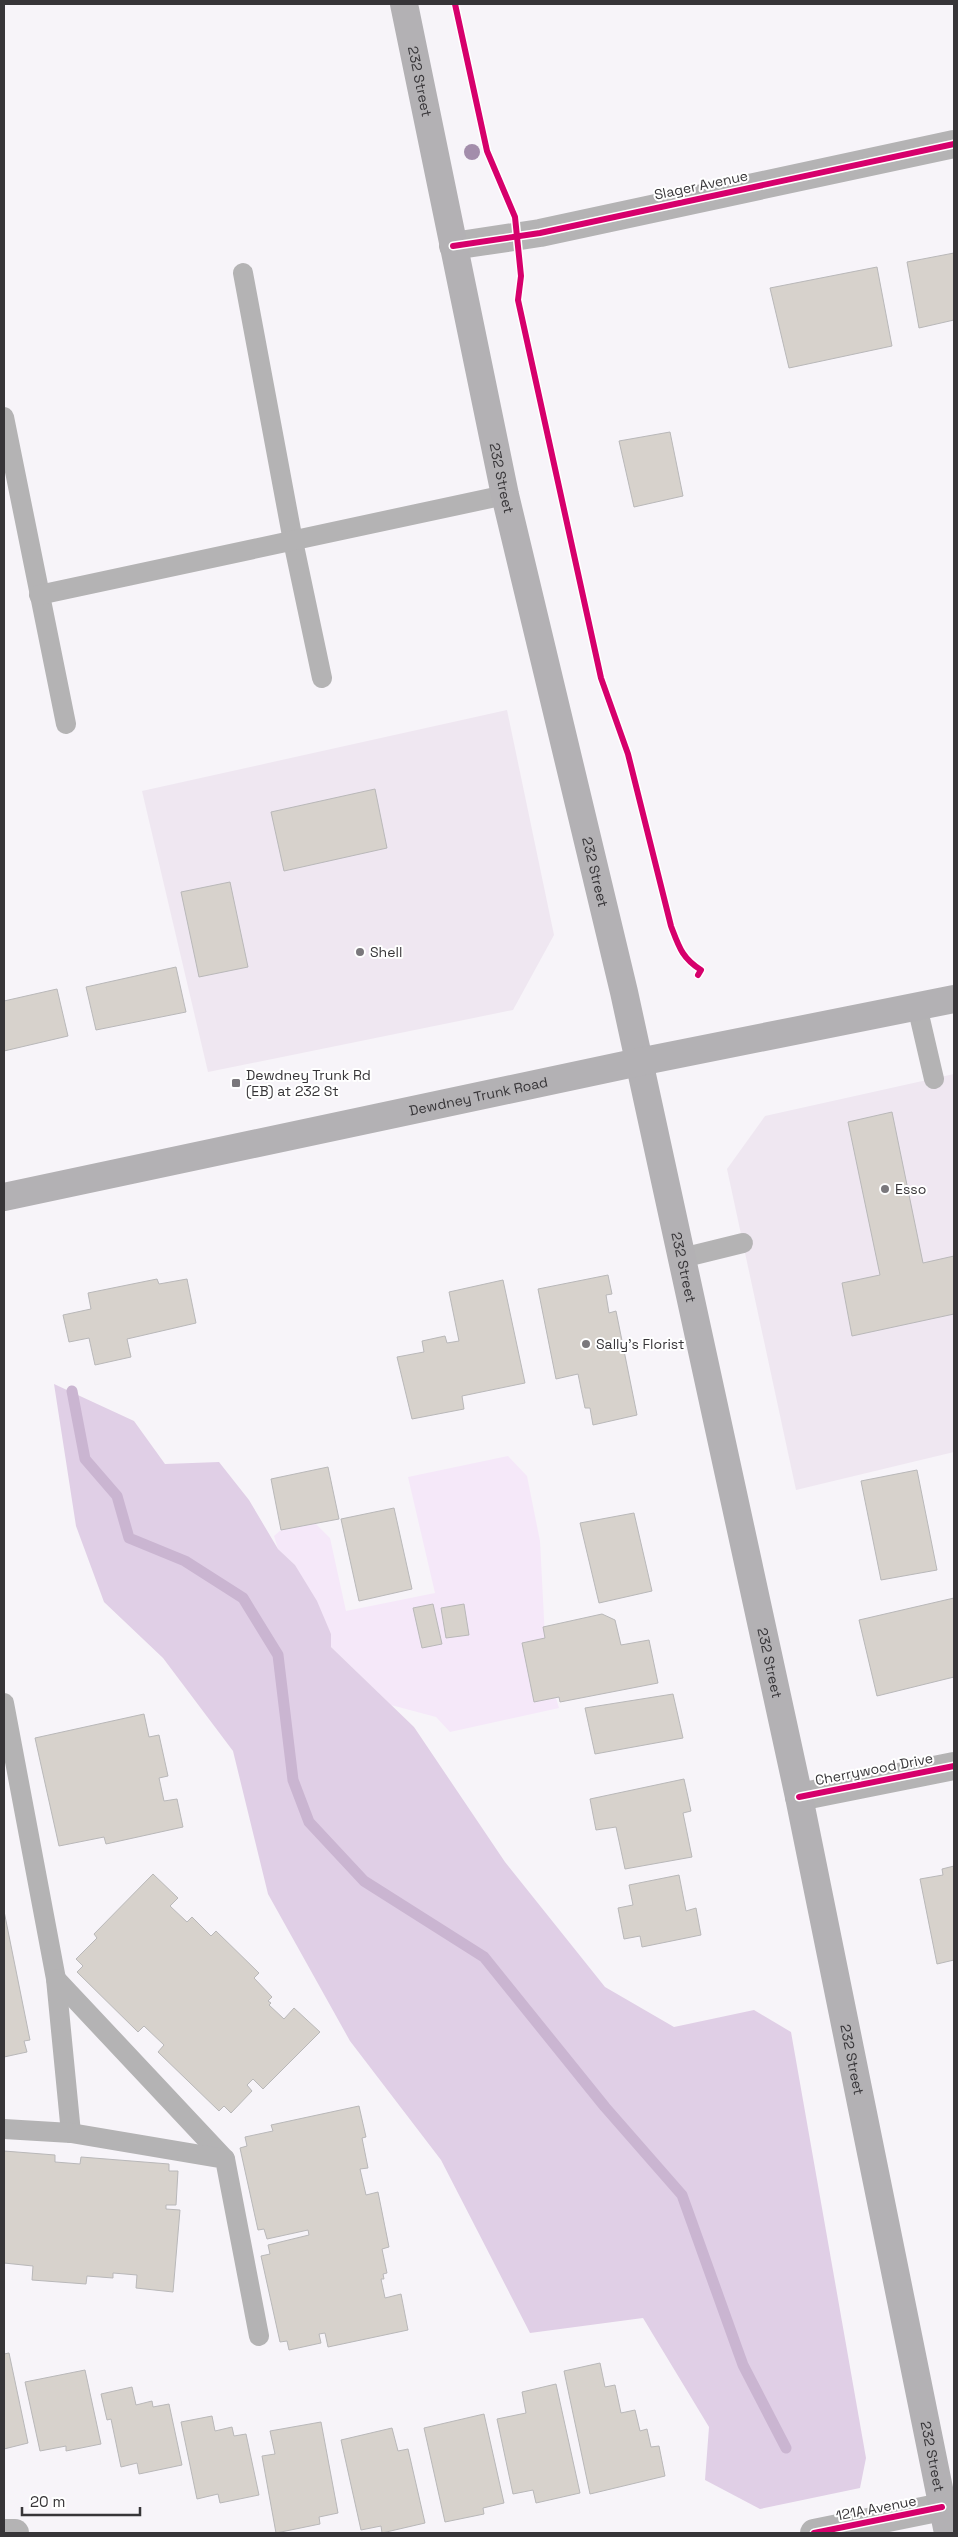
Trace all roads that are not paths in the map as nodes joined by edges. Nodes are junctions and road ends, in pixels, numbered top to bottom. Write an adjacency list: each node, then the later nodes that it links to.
1 (404, 4): 3 (main road, 232 Street)
2 (954, 144): 3 (street, Slager Avenue)
3 (453, 246): 6 (main road, 232 Street)
4 (242, 273): 7 (lane)
5 (4, 417): 8 (lane)
6 (506, 495): 7 (lane); 13 (main road, 232 Street)
7 (293, 541): 8 (lane); 9 (lane)
8 (39, 595): 10 (lane)
9 (322, 678)
10 (66, 724)
11 (954, 998): 12 (main road, Dewdney Trunk Road)
12 (917, 1006): 13 (main road, Dewdney Trunk Road); 14 (lane)
13 (639, 1062): 15 (main road, Dewdney Trunk Road); 17 (main road, 232 Street)
14 (934, 1079)
15 (4, 1197)
16 (743, 1243): 17 (lane)
17 (682, 1258): 20 (main road, 232 Street)
18 (4, 1703): 21 (lane)
19 (954, 1766): 20 (street, Cherrywood Drive)
20 (799, 1797): 26 (main road, 232 Street)
21 (56, 1979): 23 (lane); 24 (lane)
22 (4, 2129): 23 (lane)
23 (71, 2133): 24 (lane)
24 (225, 2159): 25 (lane)
25 (259, 2336)
26 (945, 2520): 29 (street, 121A Avenue)
27 (4, 2533): 28 (street)
28 (15, 2533)
29 (814, 2533)

